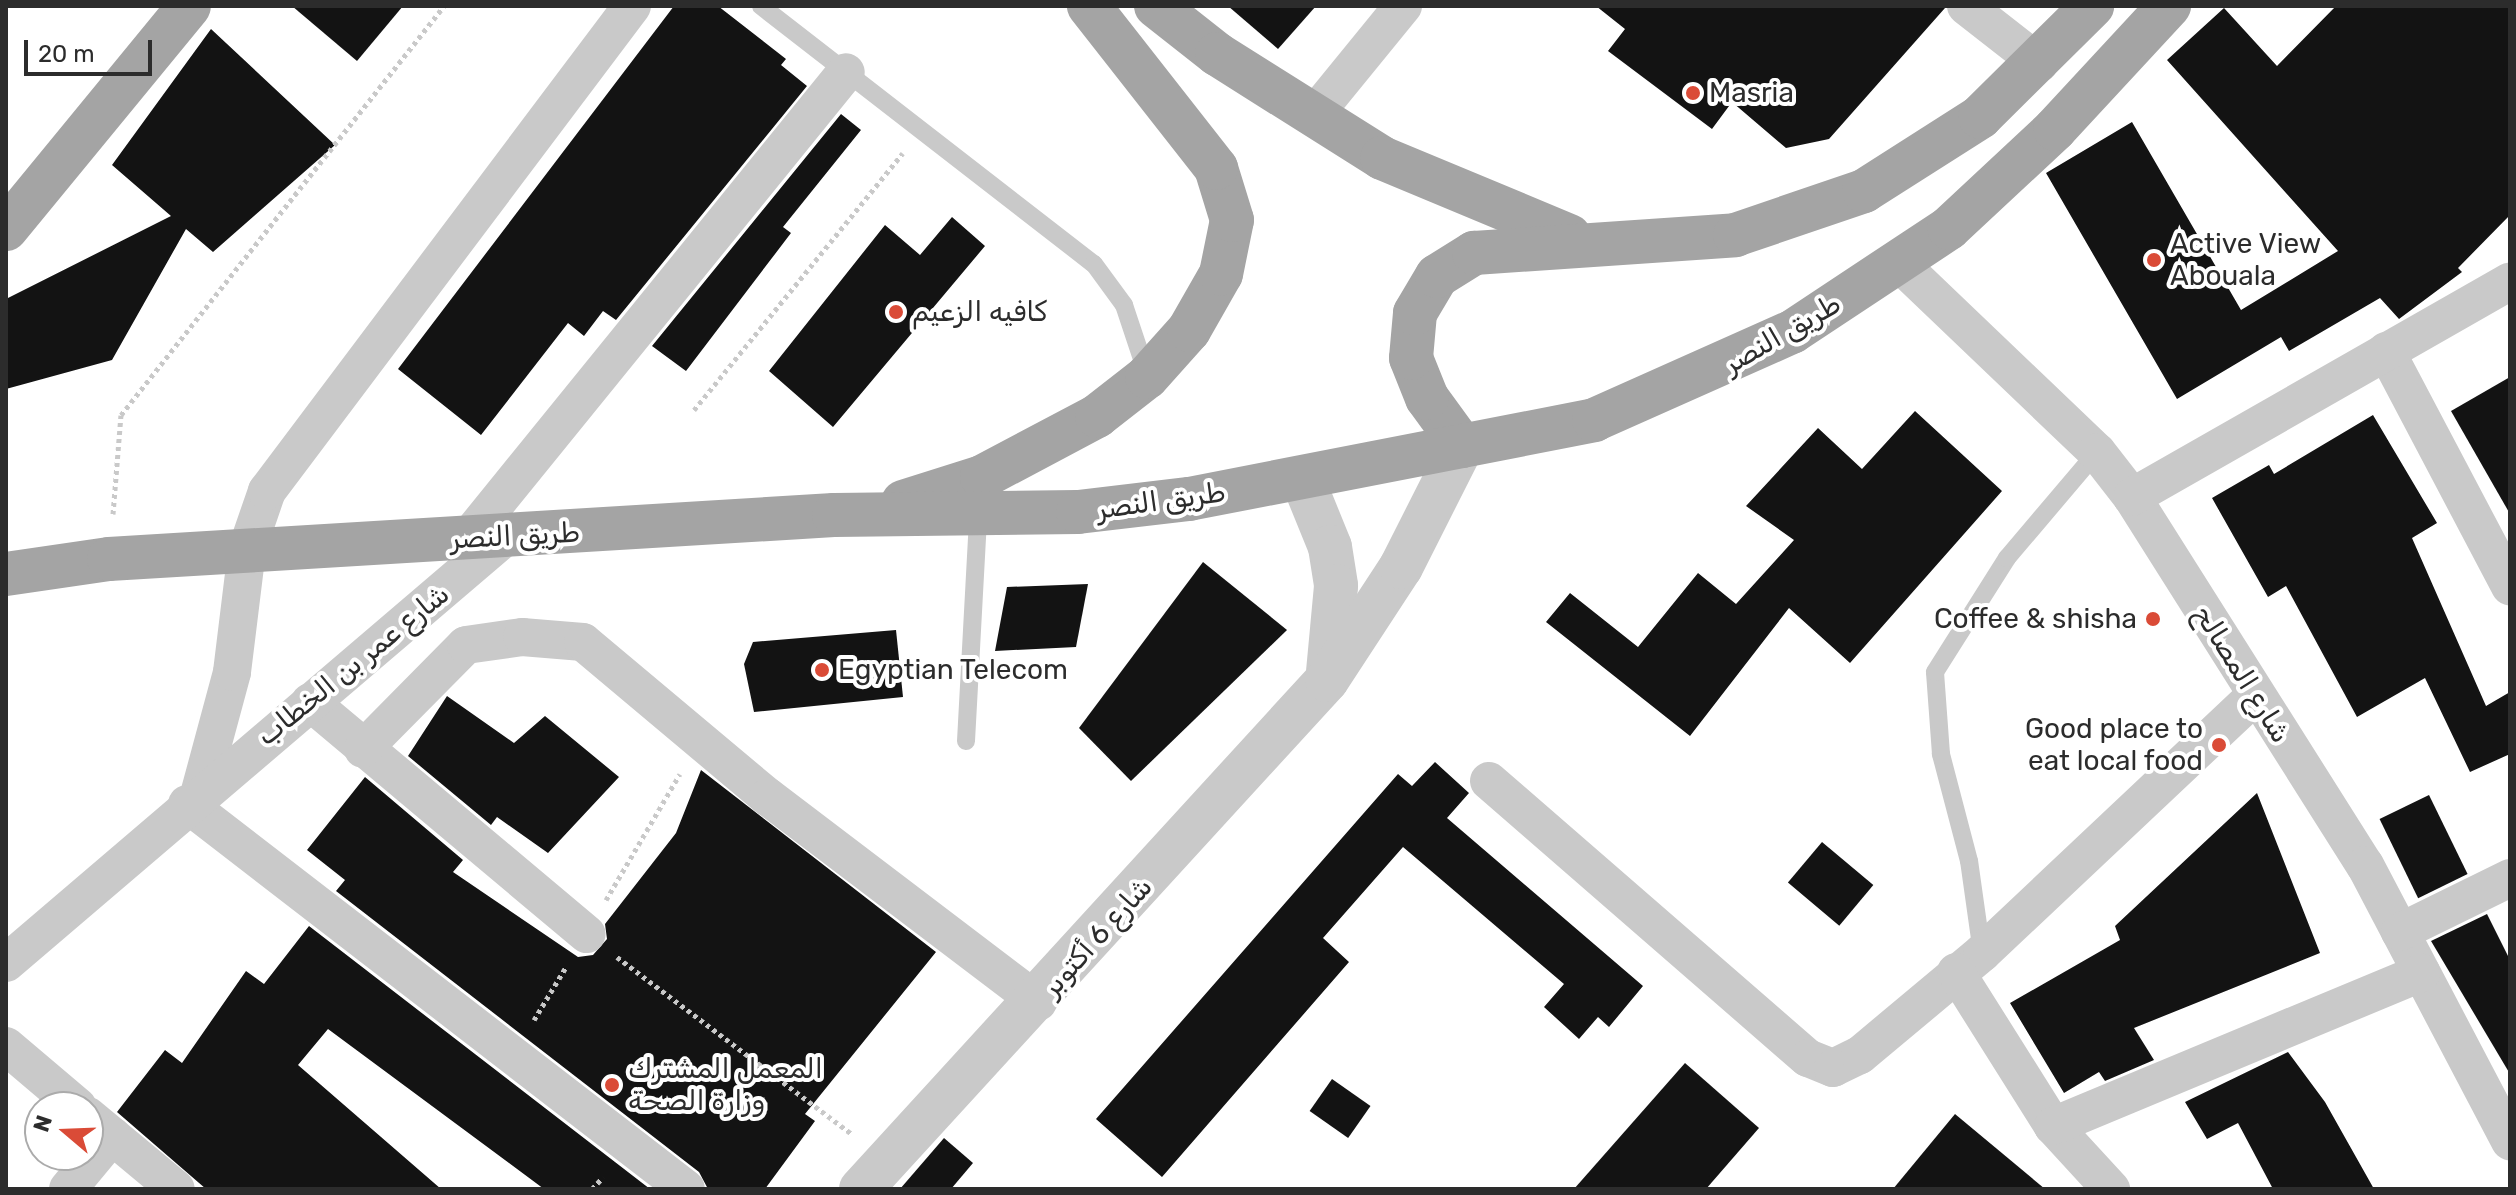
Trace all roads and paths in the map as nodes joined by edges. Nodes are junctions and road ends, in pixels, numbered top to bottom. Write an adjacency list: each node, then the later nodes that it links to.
1 (189, 6): 15 (main road)
2 (444, 6): 31 (path)
3 (632, 6): 29 (street, شارع عمر بن الخطاب)
4 (761, 6): 12 (lane)
5 (1089, 6): 20 (main road)
6 (1156, 6): 13 (main road)
7 (1403, 6): 13 (street)
8 (1966, 6): 11 (street)
9 (2092, 6): 11 (main road)
10 (2169, 6): 17 (main road, طريق النصر)
11 (2039, 63): 16 (main road)
12 (846, 72): 14 (lane); 28 (street, شارع عمر بن الخطاب)
13 (1314, 115): 16 (main road)
14 (921, 130): 20 (lane); 21 (path)
15 (6, 229)
16 (1598, 246): 22 (main road)
17 (1899, 263): 22 (main road, طريق النصر); 23 (street, شارع المصالح)
18 (2510, 281): 19 (street)
19 (2386, 351): 25 (street); 33 (street)
20 (1147, 377): 26 (main road)
21 (694, 410)
22 (1462, 446): 24 (main road, طريق النصر); 34 (street, شارع 6 أكتوبر)
23 (2097, 452): 25 (street, شارع المصالح); 45 (lane)
24 (1302, 478): 27 (main road, طريق النصر); 34 (street)
25 (2132, 497): 35 (street, شارع المصالح)
26 (834, 515): 27 (main road, طريق النصر); 28 (main road, طريق النصر)
27 (978, 516): 37 (lane)
28 (486, 538): 29 (main road, طريق النصر); 36 (street, شارع عمر بن الخطاب)
29 (247, 549): 31 (main road, طريق النصر); 41 (street, شارع عمر بن الخطاب)
30 (6, 556): 31 (main road)
31 (109, 559): 32 (main road, طريق النصر)
32 (6, 574)
33 (2510, 586)
34 (1327, 680): 48 (street, شارع 6 أكتوبر)
35 (2255, 696): 43 (street, شارع المصالح); 45 (street)
36 (310, 702): 39 (street); 41 (street, شارع عمر بن الخطاب)
37 (966, 741)
38 (699, 742): 39 (street); 44 (path); 48 (street)
39 (363, 749): 44 (street)
40 (1489, 781): 45 (street)
41 (194, 798): 46 (street, شارع عمر بن الخطاب); 50 (street)
42 (2510, 878): 43 (street)
43 (2400, 932): 47 (street, شارع المصالح)
44 (586, 934): 50 (path); 56 (path)
45 (1969, 962): 52 (street)
46 (6, 963)
47 (2421, 973): 52 (street); 54 (street, شارع المصالح)
48 (1038, 1002): 56 (street, شارع 6 أكتوبر)
49 (6, 1046): 51 (street)
50 (512, 1056): 59 (street)
51 (59, 1091)
52 (2053, 1126): 60 (street)
53 (104, 1129): 58 (street)
54 (2510, 1141)
55 (77, 1171): 57 (street)
56 (874, 1175)
57 (68, 1189)
58 (176, 1189)
59 (686, 1189)
60 (2111, 1189)

